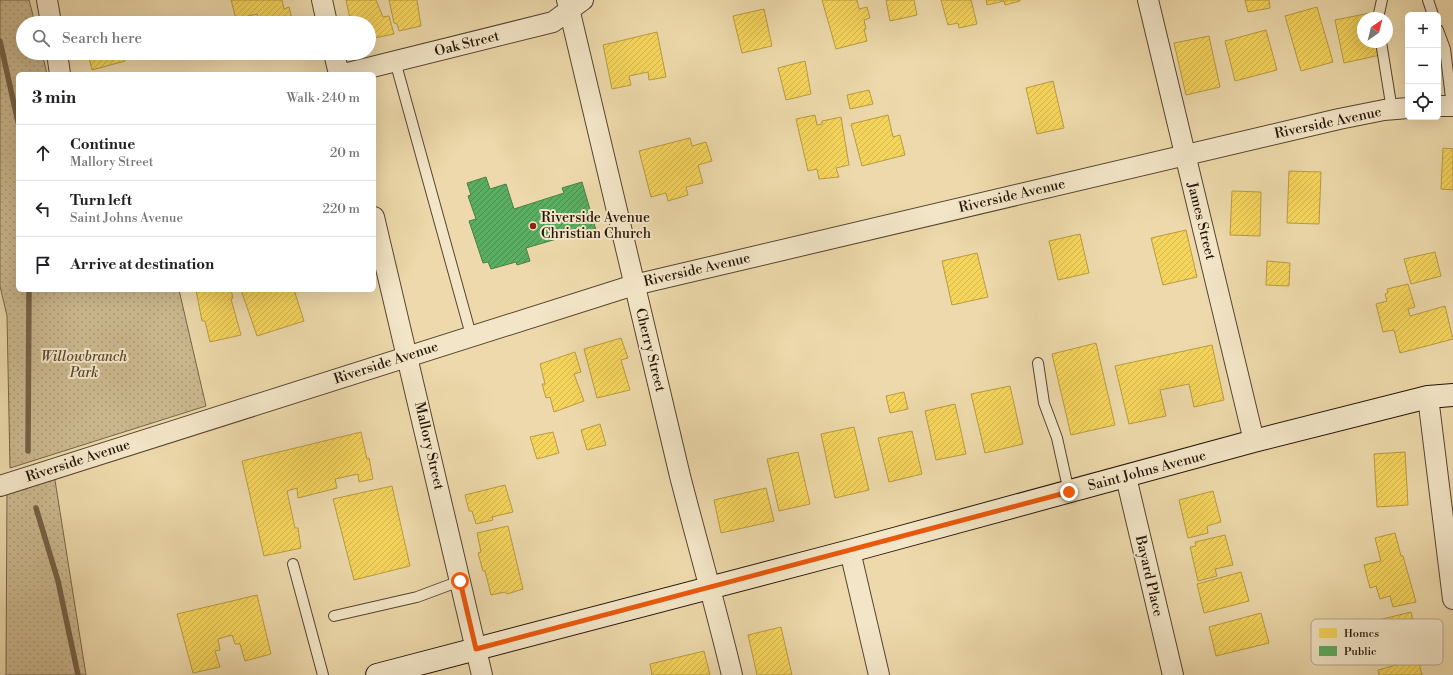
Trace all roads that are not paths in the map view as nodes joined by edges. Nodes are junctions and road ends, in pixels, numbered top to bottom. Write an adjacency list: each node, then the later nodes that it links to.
1 (47, 0): 9 (street)
2 (322, 0): 10 (street)
3 (1148, 0): 21 (street, James Street)
4 (1382, 0): 7 (lane)
5 (1428, 0): 8 (lane)
6 (573, 4): 15 (street, Oak Street); 23 (street, Cherry Street)
7 (1379, 12)
8 (1432, 12)
9 (50, 16)
10 (325, 16)
11 (1441, 38): 19 (lane)
12 (1384, 48): 20 (lane)
13 (58, 60): 16 (street)
14 (336, 60): 17 (street)
15 (395, 61): 18 (street, Oak Street); 24 (lane)
16 (60, 72)
17 (339, 72)
18 (352, 72)
19 (1448, 106)
20 (1400, 109): 21 (street, Riverside Avenue)
21 (1185, 155): 23 (street, Riverside Avenue); 29 (street, James Street)
22 (376, 226): 25 (street, Mallory Street)
23 (634, 284): 24 (street, Riverside Avenue); 37 (street, Cherry Street)
24 (471, 335): 25 (street, Riverside Avenue)
25 (407, 356): 31 (street, Riverside Avenue); 36 (street, Mallory Street)
26 (1038, 363): 32 (lane)
27 (1453, 395): 28 (main road, Saint Johns Avenue)
28 (1428, 397): 29 (main road, Saint Johns Avenue); 34 (street)
29 (1254, 441): 30 (main road, Saint Johns Avenue)
30 (1126, 477): 32 (main road, Saint Johns Avenue); 46 (street, Bayard Place)
31 (0, 486)
32 (1069, 492): 33 (main road, Saint Johns Avenue)
33 (850, 551): 37 (main road, Saint Johns Avenue); 45 (street)
34 (1451, 560): 38 (street)
35 (293, 564): 41 (lane)
36 (460, 581): 39 (lane); 40 (street, Mallory Street)
37 (708, 587): 40 (main road, Saint Johns Avenue); 44 (street, Cherry Street)
38 (1453, 599)
39 (334, 616)
40 (476, 649): 42 (main road, Saint Johns Avenue); 43 (street, Mallory Street)
41 (323, 675)
42 (377, 675)
43 (482, 675)
44 (732, 675)
45 (879, 675)
46 (1173, 675)

